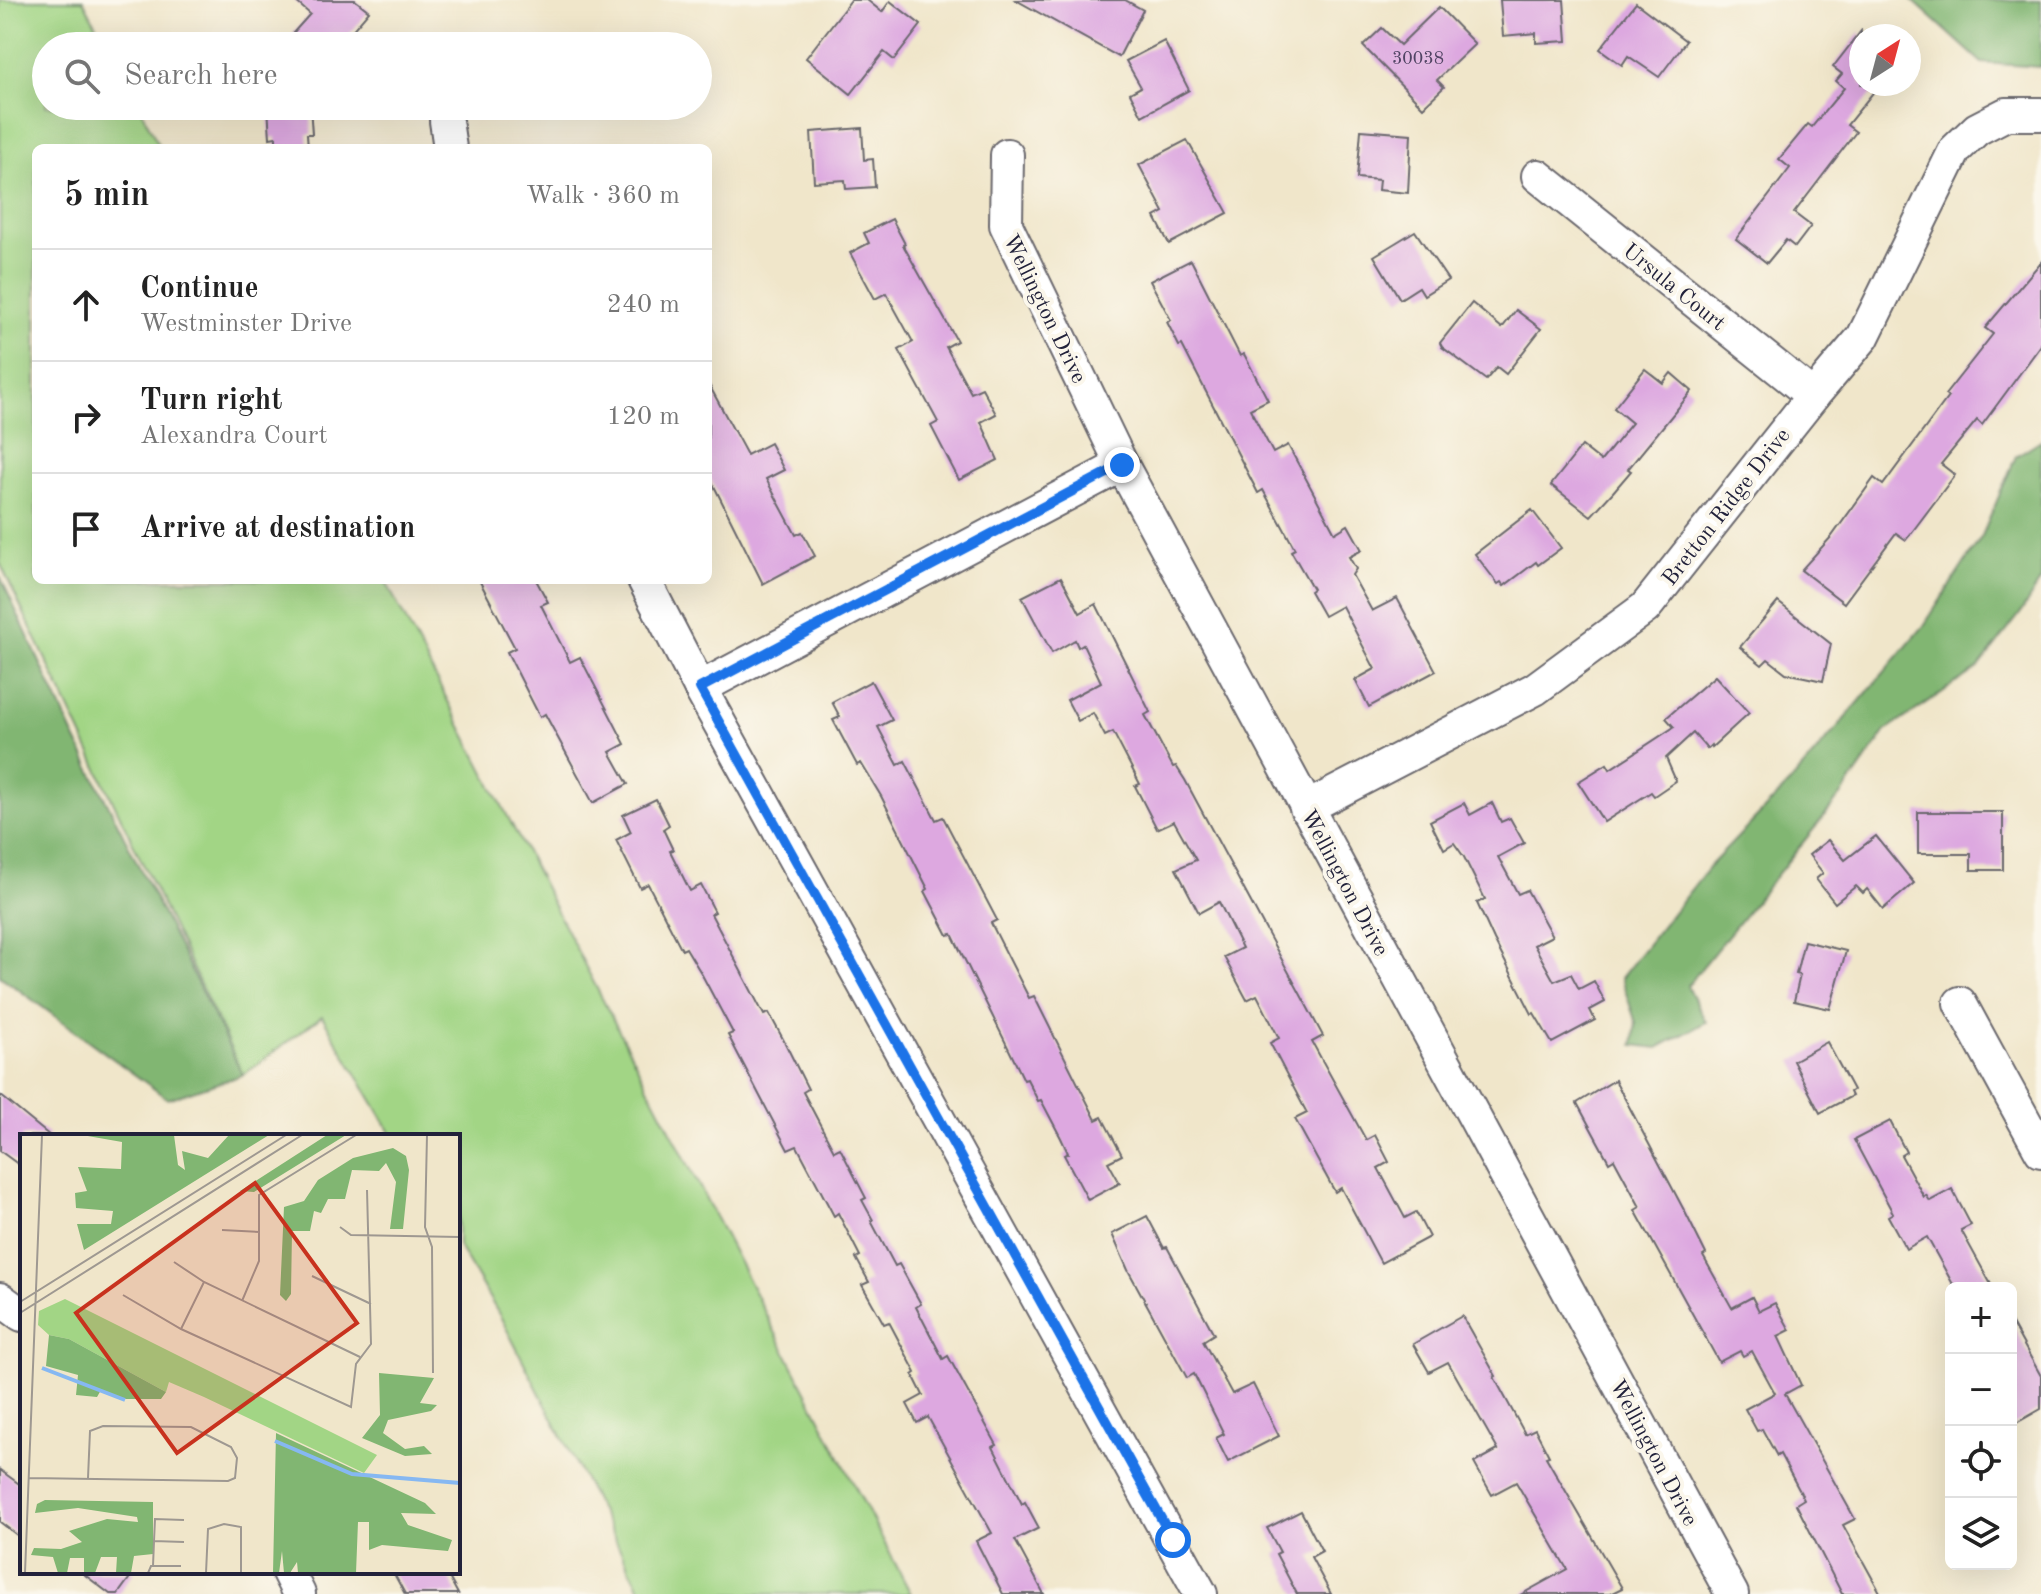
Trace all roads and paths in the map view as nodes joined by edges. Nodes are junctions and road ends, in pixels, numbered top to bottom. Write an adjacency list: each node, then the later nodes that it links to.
1 (2041, 114): 4 (street, Bretton Ridge Drive)
2 (1007, 155): 5 (street, Wellington Drive)
3 (1538, 176): 4 (street, Ursula Court)
4 (1813, 396): 8 (street, Bretton Ridge Drive)
5 (1122, 465): 7 (street); 8 (street, Wellington Drive)
6 (646, 584): 7 (street)
7 (700, 688): 15 (street)
8 (1306, 808): 16 (street, Wellington Drive)
9 (1960, 1003): 10 (street)
10 (2041, 1151)
11 (0, 1299): 12 (street)
12 (20, 1314)
13 (289, 1574): 14 (street)
14 (299, 1594)
15 (1201, 1594)
16 (1732, 1594)

